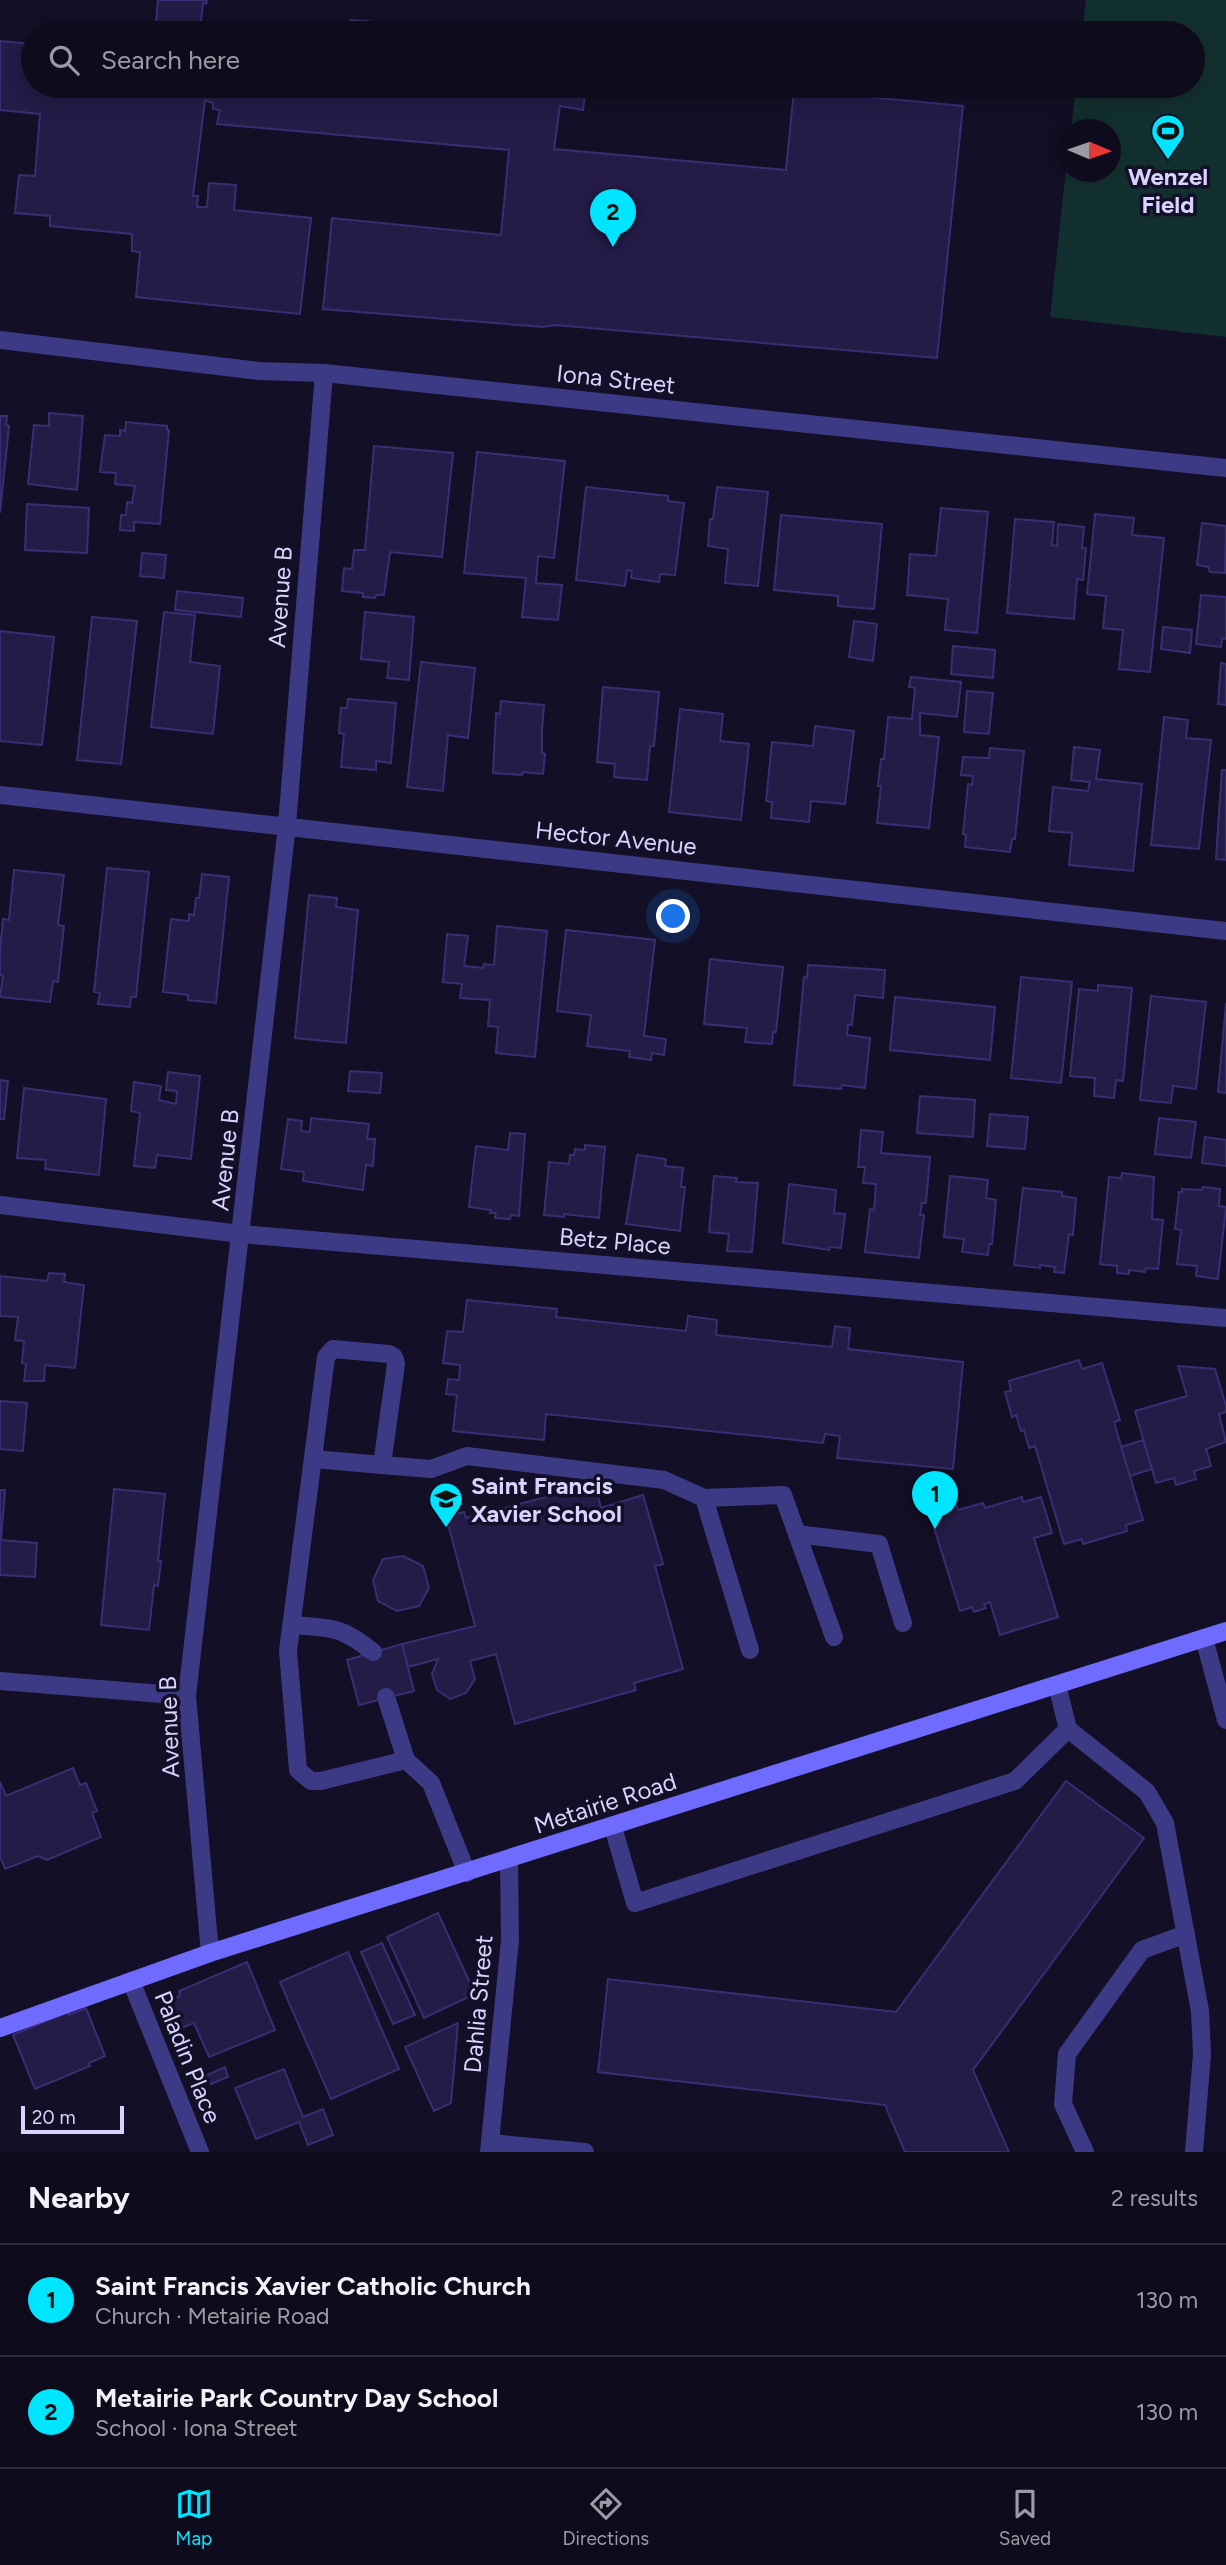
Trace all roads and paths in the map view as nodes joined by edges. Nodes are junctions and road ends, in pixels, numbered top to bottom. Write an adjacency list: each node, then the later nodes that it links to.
1 (0, 341): 2 (street, Iona Street)
2 (324, 373): 3 (street, Iona Street); 5 (street, Avenue B)
3 (1226, 468)
4 (0, 795): 5 (street, Hector Avenue)
5 (287, 825): 6 (street, Hector Avenue); 8 (street, Avenue B)
6 (1226, 931)
7 (0, 1205): 8 (street, Betz Place)
8 (241, 1234): 9 (street, Betz Place); 23 (street, Avenue B)
9 (1226, 1318)
10 (314, 1459): 11 (street); 11 (street); 15 (street)
11 (382, 1465): 12 (street)
12 (704, 1498): 13 (street); 19 (street)
13 (797, 1534): 14 (street); 17 (street)
14 (903, 1623)
15 (292, 1625): 20 (street); 27 (street)
16 (1226, 1631): 18 (main road, Metairie Road)
17 (834, 1637)
18 (1203, 1638): 22 (main road, Metairie Road); 25 (street)
19 (750, 1650)
20 (373, 1653)
21 (0, 1681): 23 (street)
22 (1057, 1685): 26 (street); 28 (main road, Metairie Road)
23 (187, 1696): 32 (street, Avenue B)
24 (386, 1697): 27 (street)
25 (1226, 1720)
26 (1068, 1728): 28 (street); 31 (street)
27 (405, 1760): 30 (street)
28 (613, 1827): 29 (main road, Metairie Road)
29 (509, 1860): 30 (main road, Metairie Road); 35 (street, Dahlia Street)
30 (467, 1873): 32 (main road, Metairie Road)
31 (1186, 1934): 38 (street); 39 (street)
32 (210, 1953): 33 (main road, Metairie Road)
33 (131, 1981): 34 (main road, Metairie Road); 36 (street, Paladin Place)
34 (0, 2028)
35 (490, 2148): 37 (street)
36 (200, 2152)
37 (585, 2152)
38 (1084, 2152)
39 (1194, 2152)

